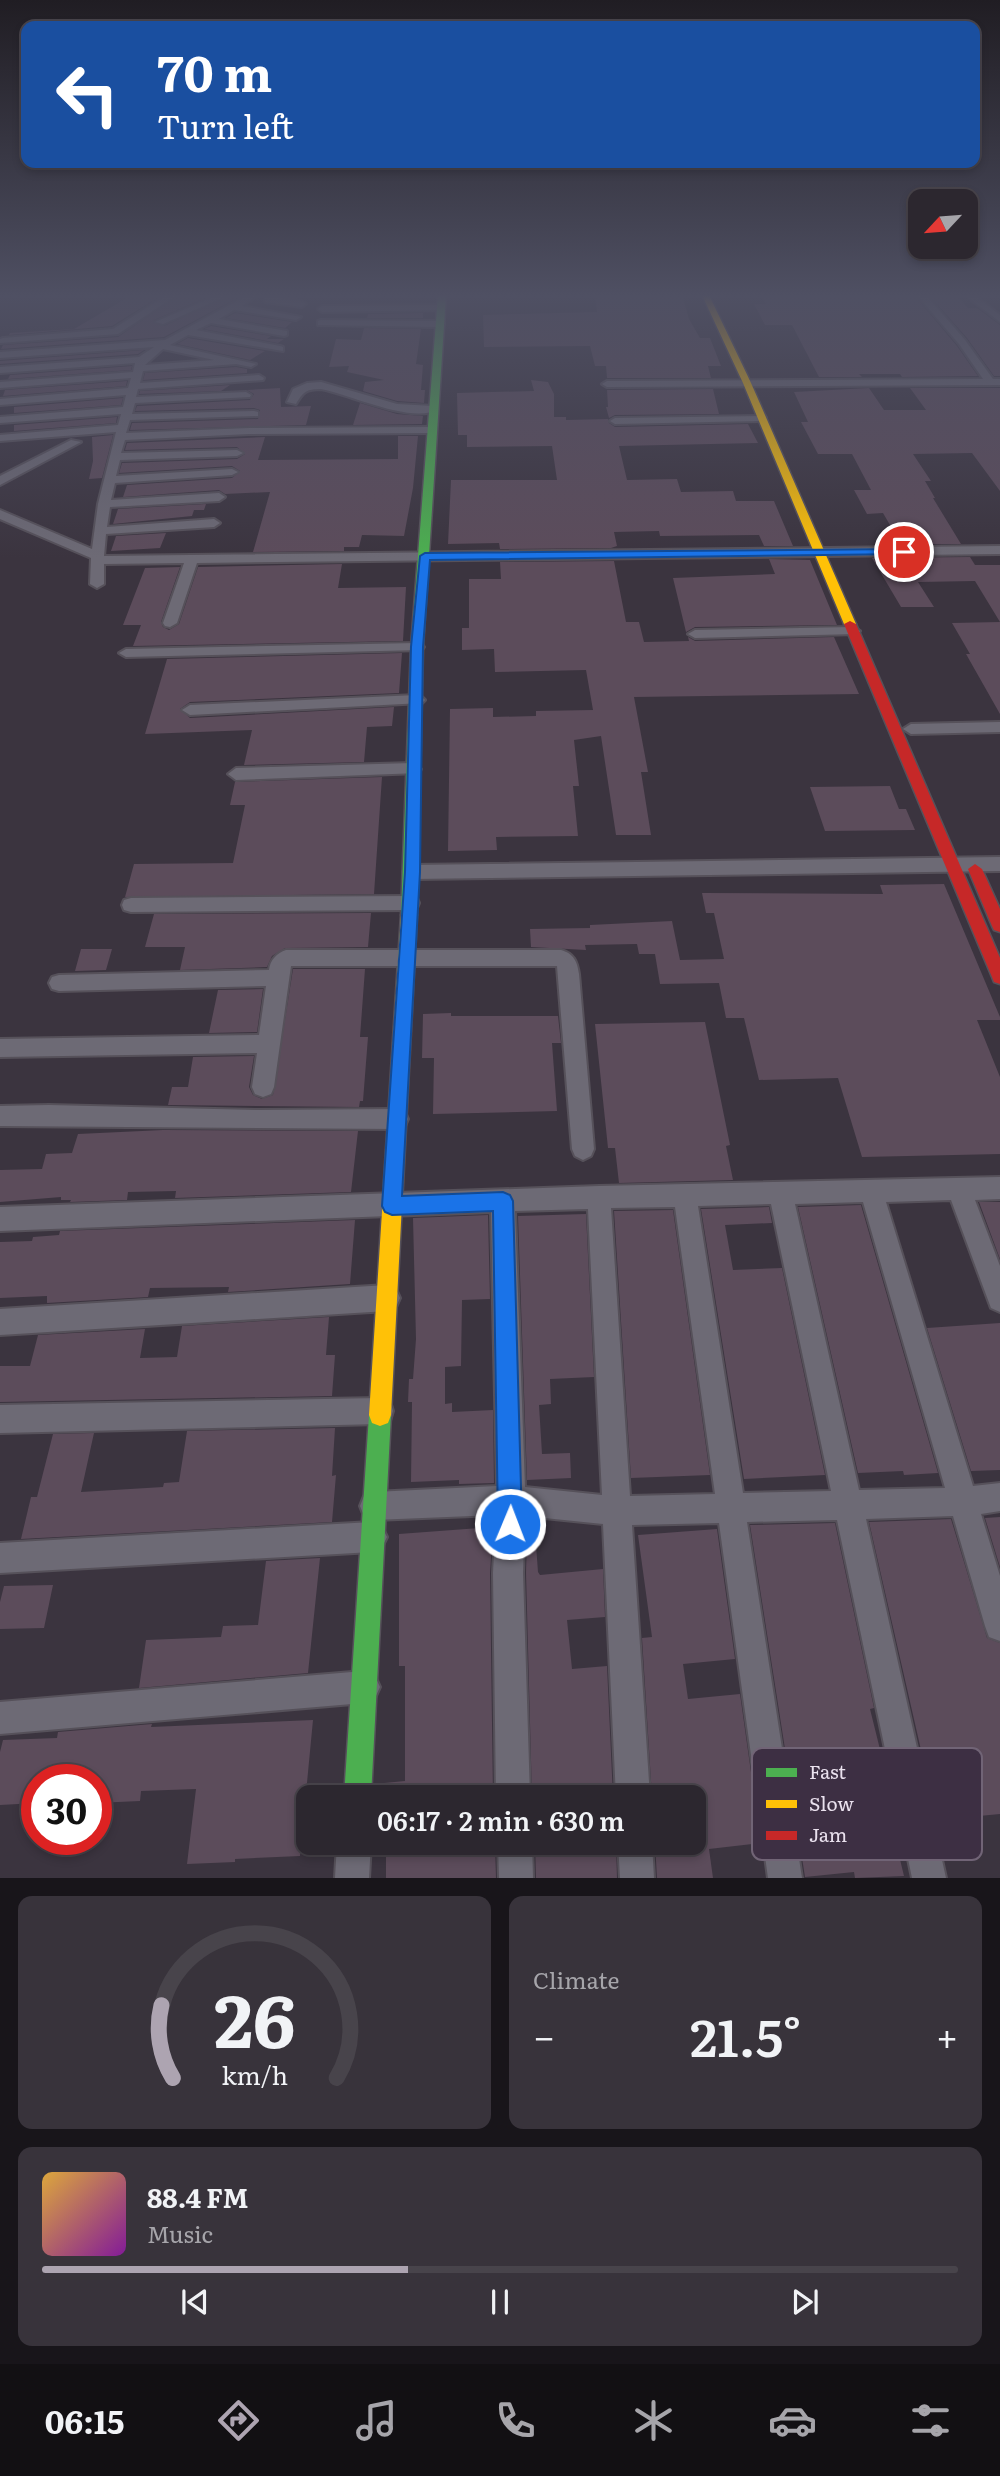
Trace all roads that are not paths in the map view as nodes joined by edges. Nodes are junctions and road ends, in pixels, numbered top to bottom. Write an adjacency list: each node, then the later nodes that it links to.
1 (752, 382): 21 (street); 39 (street)
2 (32, 383): 12 (street)
3 (54, 383): 15 (street)
4 (62, 383): 14 (street)
5 (97, 383): 14 (street)
6 (140, 383): 14 (street)
7 (172, 383): 14 (street)
8 (228, 383): 14 (street)
9 (435, 383): 18 (street)
10 (706, 383): 11 (street)
11 (607, 384)
12 (0, 385)
13 (246, 395): 14 (street)
14 (131, 397): 15 (street); 19 (street); 20 (street); 24 (street); 25 (street); 29 (street)
15 (50, 398): 16 (street); 20 (street)
16 (0, 402)
17 (292, 402): 18 (street)
18 (433, 410): 24 (street)
19 (254, 414)
20 (46, 416): 22 (street); 25 (street)
21 (761, 418): 23 (street); 39 (street)
22 (0, 420)
23 (615, 421)
24 (430, 430): 40 (street)
25 (41, 435): 26 (street)
26 (0, 438)
27 (75, 442): 32 (street)
28 (237, 453): 29 (street)
29 (116, 457): 31 (street)
30 (232, 472): 31 (street)
31 (110, 480): 34 (street)
32 (0, 481)
33 (219, 497): 34 (street)
34 (104, 503): 37 (street)
35 (0, 514): 41 (street)
36 (214, 523): 37 (street)
37 (101, 531): 41 (street)
38 (1000, 550): 39 (street)
39 (825, 553): 40 (street); 45 (street); 52 (street)
40 (425, 556): 42 (street); 47 (street)
41 (97, 558): 42 (street); 43 (street)
42 (192, 559): 44 (street)
43 (97, 584)
44 (170, 623)
45 (853, 631): 46 (street); 58 (street)
46 (695, 634)
47 (417, 647): 48 (street); 49 (street)
48 (126, 653)
49 (417, 699): 50 (street); 53 (street)
50 (190, 710)
51 (1000, 727): 52 (street)
52 (911, 729): 55 (street)
53 (413, 769): 54 (street); 59 (street)
54 (236, 774)
55 (934, 779)
56 (971, 858): 57 (street); 58 (street); 62 (street)
57 (1000, 864)
58 (953, 865): 59 (street); 64 (street)
59 (412, 872): 60 (street)
60 (410, 903): 61 (street); 63 (street)
61 (131, 905)
62 (1000, 926)
63 (407, 958): 65 (street); 71 (street); 72 (street)
64 (1000, 977)
65 (278, 978): 66 (street); 67 (street)
66 (59, 983)
67 (270, 1044): 68 (street); 69 (street)
68 (1, 1048)
69 (263, 1087)
70 (0, 1116): 71 (street)
71 (397, 1119): 80 (street)
72 (583, 1149)
73 (1000, 1188): 74 (street)
74 (958, 1189): 75 (street); 83 (street)
75 (871, 1191): 76 (street); 89 (street)
76 (781, 1194): 77 (street); 90 (street)
77 (685, 1196): 78 (street); 92 (street)
78 (599, 1197): 79 (street); 93 (street)
79 (503, 1201): 80 (street); 88 (street)
80 (392, 1206): 81 (street); 82 (street)
81 (0, 1219)
82 (387, 1298): 84 (street); 85 (street)
83 (1000, 1299)
84 (0, 1322)
85 (380, 1411): 86 (street); 91 (street)
86 (0, 1419)
87 (1000, 1497): 89 (street)
88 (511, 1500): 91 (street); 93 (street); 102 (street)
89 (964, 1502): 90 (street); 96 (street)
90 (848, 1504): 92 (street); 100 (street)
91 (374, 1506): 94 (street)
92 (730, 1507): 93 (street); 99 (street)
93 (616, 1511): 103 (street)
94 (372, 1537): 95 (street); 97 (street)
95 (0, 1558)
96 (1000, 1626)
97 (364, 1687): 98 (street); 101 (street)
98 (0, 1718)
99 (766, 1748)
100 (901, 1748)
101 (358, 1785)
102 (513, 1785)
103 (632, 1785)
104 (515, 1855): 108 (street)
105 (636, 1855): 109 (street)
106 (782, 1860): 110 (street)
107 (925, 1860): 111 (street)
108 (516, 1878)
109 (637, 1878)
110 (785, 1878)
111 (929, 1878)

